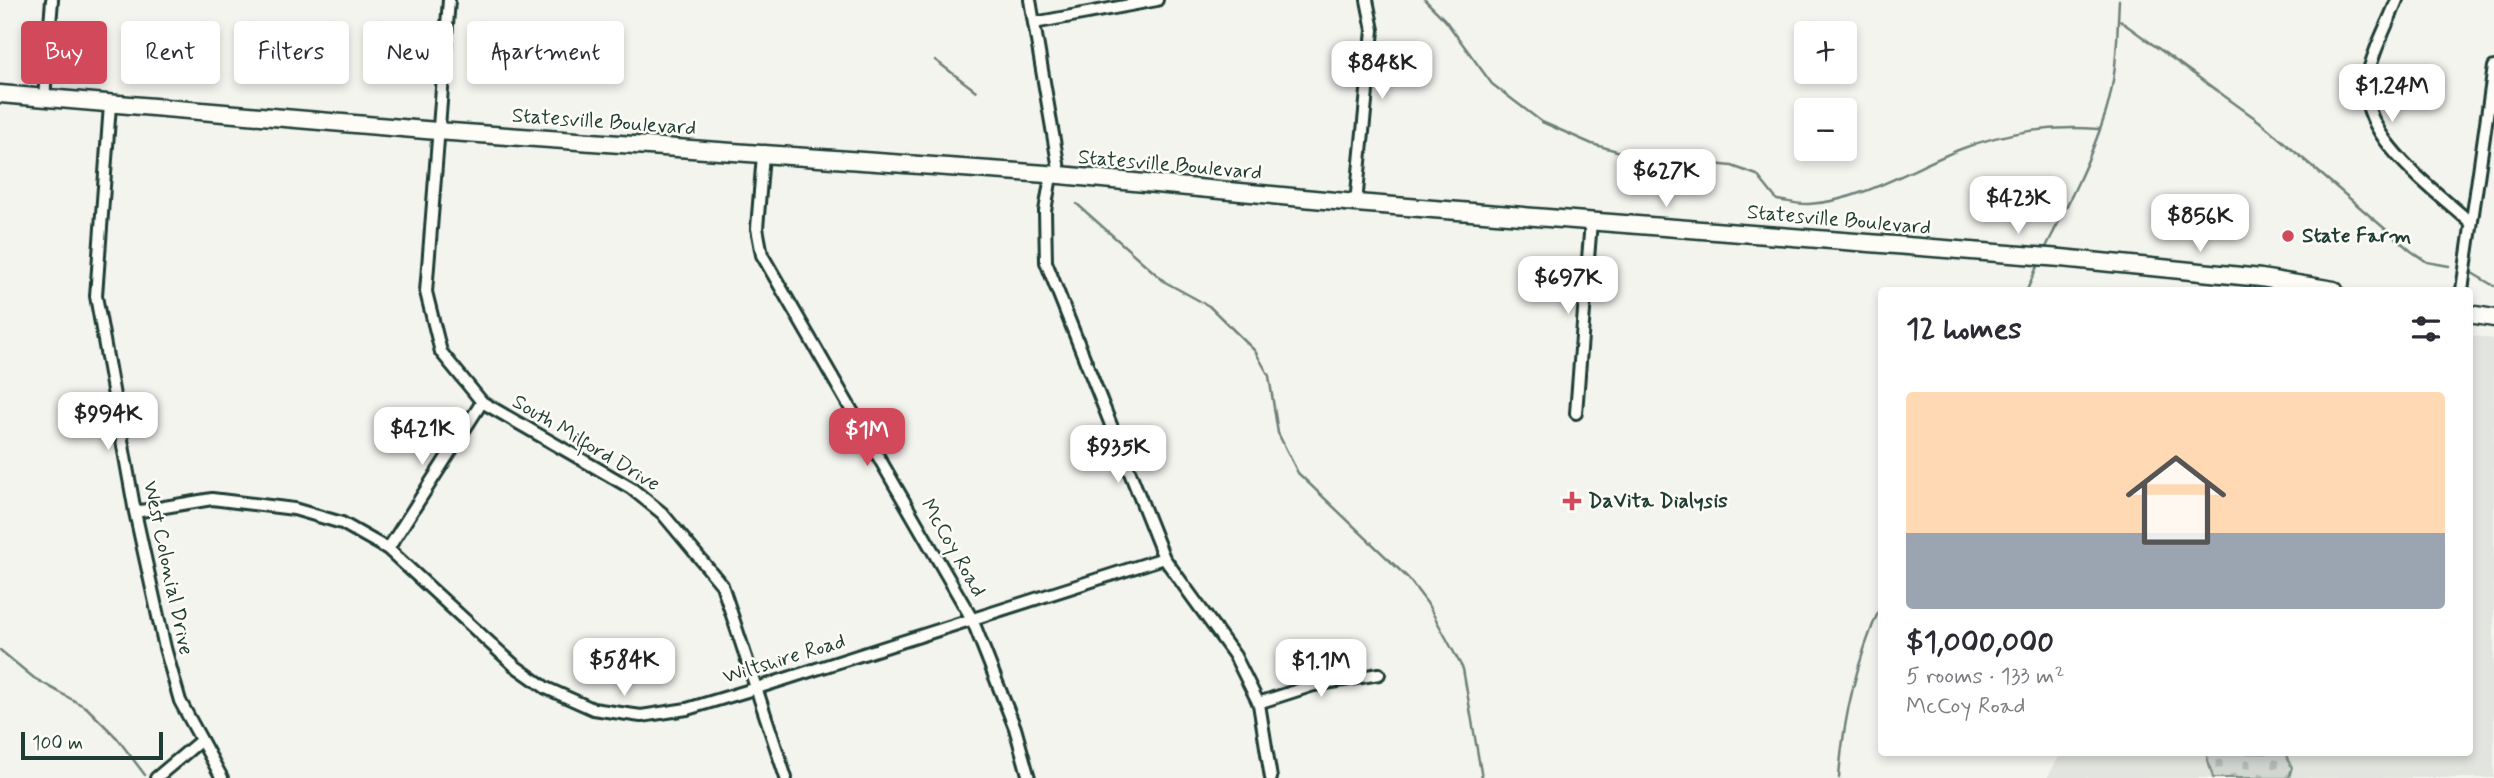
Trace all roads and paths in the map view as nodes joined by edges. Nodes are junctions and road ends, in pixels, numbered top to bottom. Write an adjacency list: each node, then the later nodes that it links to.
1 (52, 0): 10 (street)
2 (449, 0): 12 (street, South Milford Drive)
3 (1030, 0): 7 (street)
4 (1157, 0): 7 (street)
5 (1367, 0): 15 (street)
6 (2398, 0): 17 (street)
7 (1034, 23): 14 (street)
8 (2494, 66): 17 (street)
9 (0, 94): 10 (main road, Statesville Boulevard)
10 (44, 97): 11 (main road, Statesville Boulevard)
11 (110, 105): 12 (main road, Statesville Boulevard); 24 (street, West Colonial Drive)
12 (437, 131): 13 (main road, Statesville Boulevard); 22 (street, South Milford Drive)
13 (763, 155): 14 (main road, Statesville Boulevard); 27 (street, McCoy Road)
14 (1056, 176): 15 (main road, Statesville Boulevard); 26 (street)
15 (1356, 203): 16 (main road, Statesville Boulevard)
16 (1591, 221): 18 (main road, Statesville Boulevard); 23 (street)
17 (2470, 222): 19 (street)
18 (2316, 287)
19 (2462, 287)
20 (2473, 315): 21 (main road)
21 (2494, 318)
22 (482, 402): 25 (street); 29 (street, South Milford Drive)
23 (1576, 413)
24 (135, 512): 25 (street, Wiltshire Road); 31 (street, West Colonial Drive)
25 (388, 549): 29 (street, Wiltshire Road)
26 (1164, 558): 27 (street, Wiltshire Road); 30 (street)
27 (972, 619): 29 (street, Wiltshire Road); 35 (street, McCoy Road)
28 (1379, 674): 30 (street)
29 (757, 688): 34 (street, South Milford Drive)
30 (1258, 703): 36 (street)
31 (200, 741): 32 (street); 33 (street, West Colonial Drive)
32 (156, 778)
33 (222, 778)
34 (786, 778)
35 (1029, 778)
36 (1271, 778)

